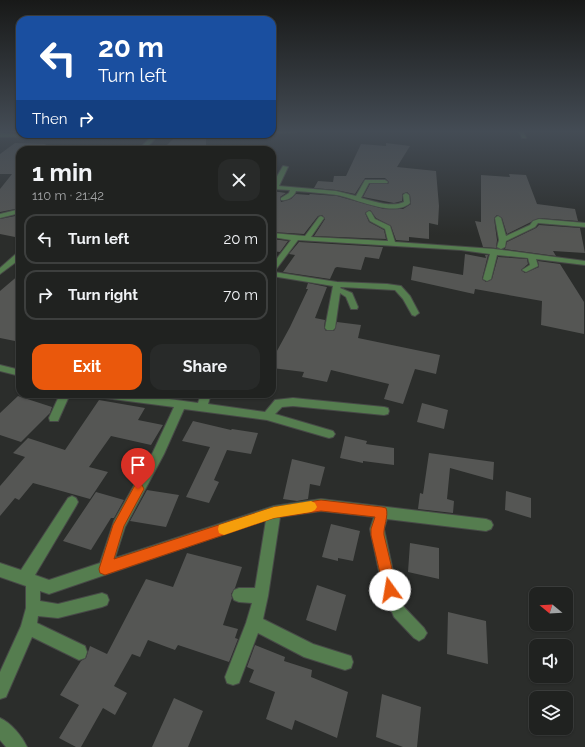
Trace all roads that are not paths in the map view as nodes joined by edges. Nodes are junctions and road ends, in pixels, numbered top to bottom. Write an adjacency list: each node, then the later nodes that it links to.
1 (285, 167): 2 (street)
2 (276, 182)
3 (385, 182): 8 (street)
4 (276, 187): 5 (street)
5 (294, 189): 7 (street); 8 (street)
6 (406, 195): 8 (street)
7 (283, 199)
8 (357, 200)
9 (16, 212): 11 (street)
10 (369, 213): 19 (street)
11 (0, 216)
12 (321, 218): 17 (street)
13 (498, 218): 18 (street)
14 (585, 225): 18 (street)
15 (276, 236): 16 (street)
16 (296, 238): 17 (street); 24 (street)
17 (306, 238): 19 (street)
18 (503, 240): 20 (street)
19 (392, 244): 20 (street)
20 (497, 252): 21 (street); 28 (street)
21 (531, 257): 23 (street); 26 (street)
22 (16, 260): 25 (street)
23 (585, 263)
24 (276, 265)
25 (2, 268)
26 (526, 270)
27 (276, 275): 29 (street)
28 (487, 279)
29 (337, 287): 30 (street); 31 (street); 32 (street)
30 (354, 307)
31 (415, 313)
32 (330, 328)
33 (0, 368): 34 (street)
34 (16, 372)
35 (63, 398): 42 (street)
36 (130, 398): 38 (street)
37 (205, 398): 39 (street)
38 (180, 406): 39 (street); 48 (street)
39 (201, 408): 41 (street)
40 (384, 411): 41 (street)
41 (267, 416): 43 (street)
42 (54, 418)
43 (329, 434)
44 (72, 502): 50 (street)
45 (274, 512): 46 (street); 48 (street); 52 (street)
46 (382, 512): 47 (street); 57 (street)
47 (486, 525)
48 (105, 569): 50 (street)
49 (0, 570): 50 (street)
50 (29, 581): 54 (street)
51 (240, 594): 52 (street)
52 (261, 596): 55 (street)
53 (102, 600): 54 (street)
54 (33, 608): 56 (street)
55 (254, 623): 59 (street); 60 (street)
56 (28, 627): 58 (street); 61 (street)
57 (418, 633)
58 (79, 652)
59 (346, 662)
60 (233, 677)
61 (0, 691)
62 (0, 727): 63 (street)
63 (18, 747)

